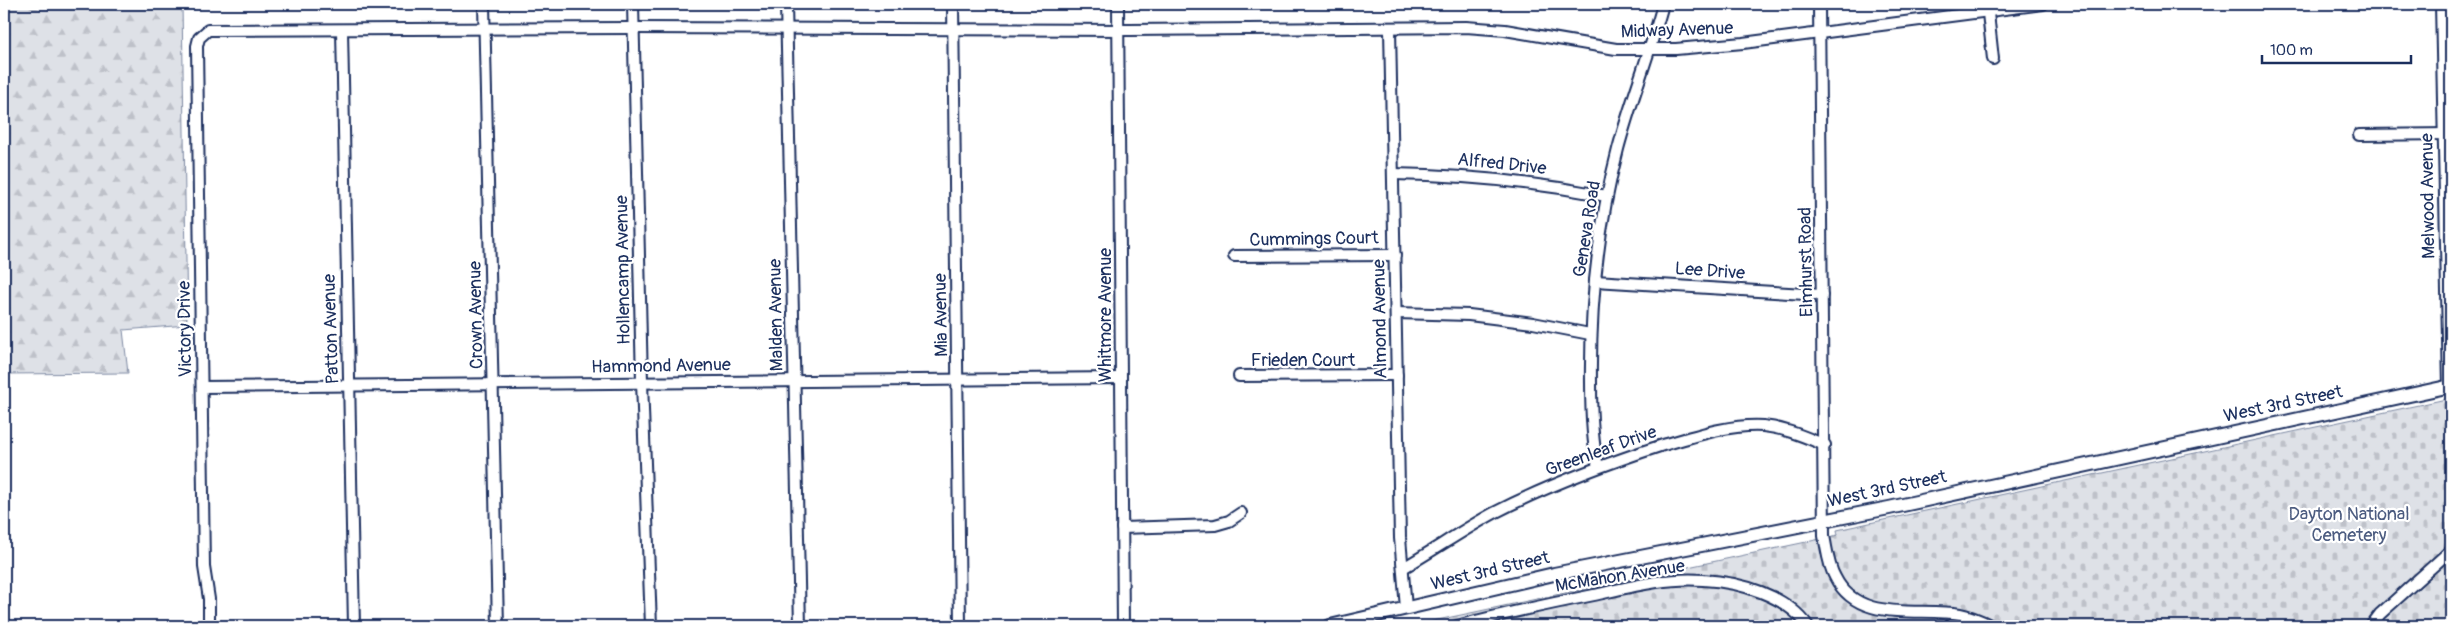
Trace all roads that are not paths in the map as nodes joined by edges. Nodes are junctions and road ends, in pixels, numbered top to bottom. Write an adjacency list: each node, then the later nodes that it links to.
1 (484, 4): 13 (street, Crown Avenue)
2 (634, 4): 11 (street, Hollencamp Avenue)
3 (786, 4): 12 (street, Malden Avenue)
4 (953, 4): 14 (street, Mia Avenue)
5 (1118, 4): 15 (street, Whitmore Avenue)
6 (1663, 4): 20 (street, Geneva Road)
7 (1819, 4): 19 (street, Elmhurst Road)
8 (2043, 4): 10 (street, Midway Avenue)
9 (2441, 4): 22 (street, Melwood Avenue)
10 (1988, 7): 19 (street, Midway Avenue); 21 (street)
11 (633, 28): 12 (street, Midway Avenue); 13 (street, Midway Avenue); 37 (street, Hollencamp Avenue)
12 (786, 28): 14 (street, Midway Avenue); 36 (street, Malden Avenue)
13 (485, 29): 17 (street, Midway Avenue); 38 (street, Crown Avenue)
14 (954, 29): 15 (street, Midway Avenue); 35 (street, Mia Avenue)
15 (1118, 29): 16 (street, Midway Avenue); 34 (street, Whitmore Avenue)
16 (1390, 29): 20 (street, Midway Avenue); 24 (street, Almond Avenue)
17 (342, 30): 18 (street, Midway Avenue); 39 (street, Patton Avenue)
18 (203, 33): 41 (street, Victory Drive)
19 (1819, 33): 20 (street, Midway Avenue); 29 (street, Elmhurst Road)
20 (1649, 50): 25 (street, Geneva Road)
21 (1993, 59)
22 (2447, 134): 23 (street); 40 (street, Melwood Avenue)
23 (2359, 135)
24 (1393, 174): 25 (street, Alfred Drive); 26 (street, Almond Avenue)
25 (1607, 196): 28 (street, Geneva Road)
26 (1394, 254): 27 (street, Cummings Court); 30 (street, Almond Avenue)
27 (1234, 256)
28 (1595, 280): 29 (street, Lee Drive); 31 (street, Geneva Road)
29 (1822, 295): 42 (street, Elmhurst Road)
30 (1396, 313): 31 (street); 32 (street, Almond Avenue)
31 (1590, 334): 43 (street, Geneva Road)
32 (1397, 375): 33 (street, Frieden Court); 48 (street, Almond Avenue)
33 (1239, 376)
34 (1121, 378): 35 (street, Hammond Avenue); 46 (street, Whitmore Avenue)
35 (958, 379): 36 (street, Hammond Avenue); 55 (street, Mia Avenue)
36 (793, 381): 37 (street, Hammond Avenue); 54 (street, Malden Avenue)
37 (642, 382): 38 (street, Hammond Avenue); 53 (street, Hollencamp Avenue)
38 (493, 384): 39 (street, Hammond Avenue); 52 (street, Crown Avenue)
39 (349, 385): 41 (street, Hammond Avenue); 51 (street, Patton Avenue)
40 (2450, 386): 45 (main road, West 3rd Street)
41 (202, 387): 50 (street, Victory Drive)
42 (1825, 445): 43 (street, Greenleaf Drive); 45 (street, Elmhurst Road)
43 (1598, 467): 48 (street, Greenleaf Drive)
44 (1241, 513): 46 (street)
45 (1824, 521): 49 (main road, West 3rd Street); 60 (street, Elmhurst Road)
46 (1122, 528): 56 (street, Whitmore Avenue)
47 (2451, 550): 61 (street)
48 (1403, 568): 49 (street, Almond Avenue)
49 (1406, 608): 57 (main road, West 3rd Street)
50 (209, 626)
51 (354, 626)
52 (498, 626)
53 (651, 626)
54 (800, 626)
55 (960, 626)
56 (1123, 626)
57 (1330, 626)
58 (1457, 626): 59 (street, McMahon Avenue)
59 (1808, 626)
60 (1992, 626)
61 (2371, 626)

